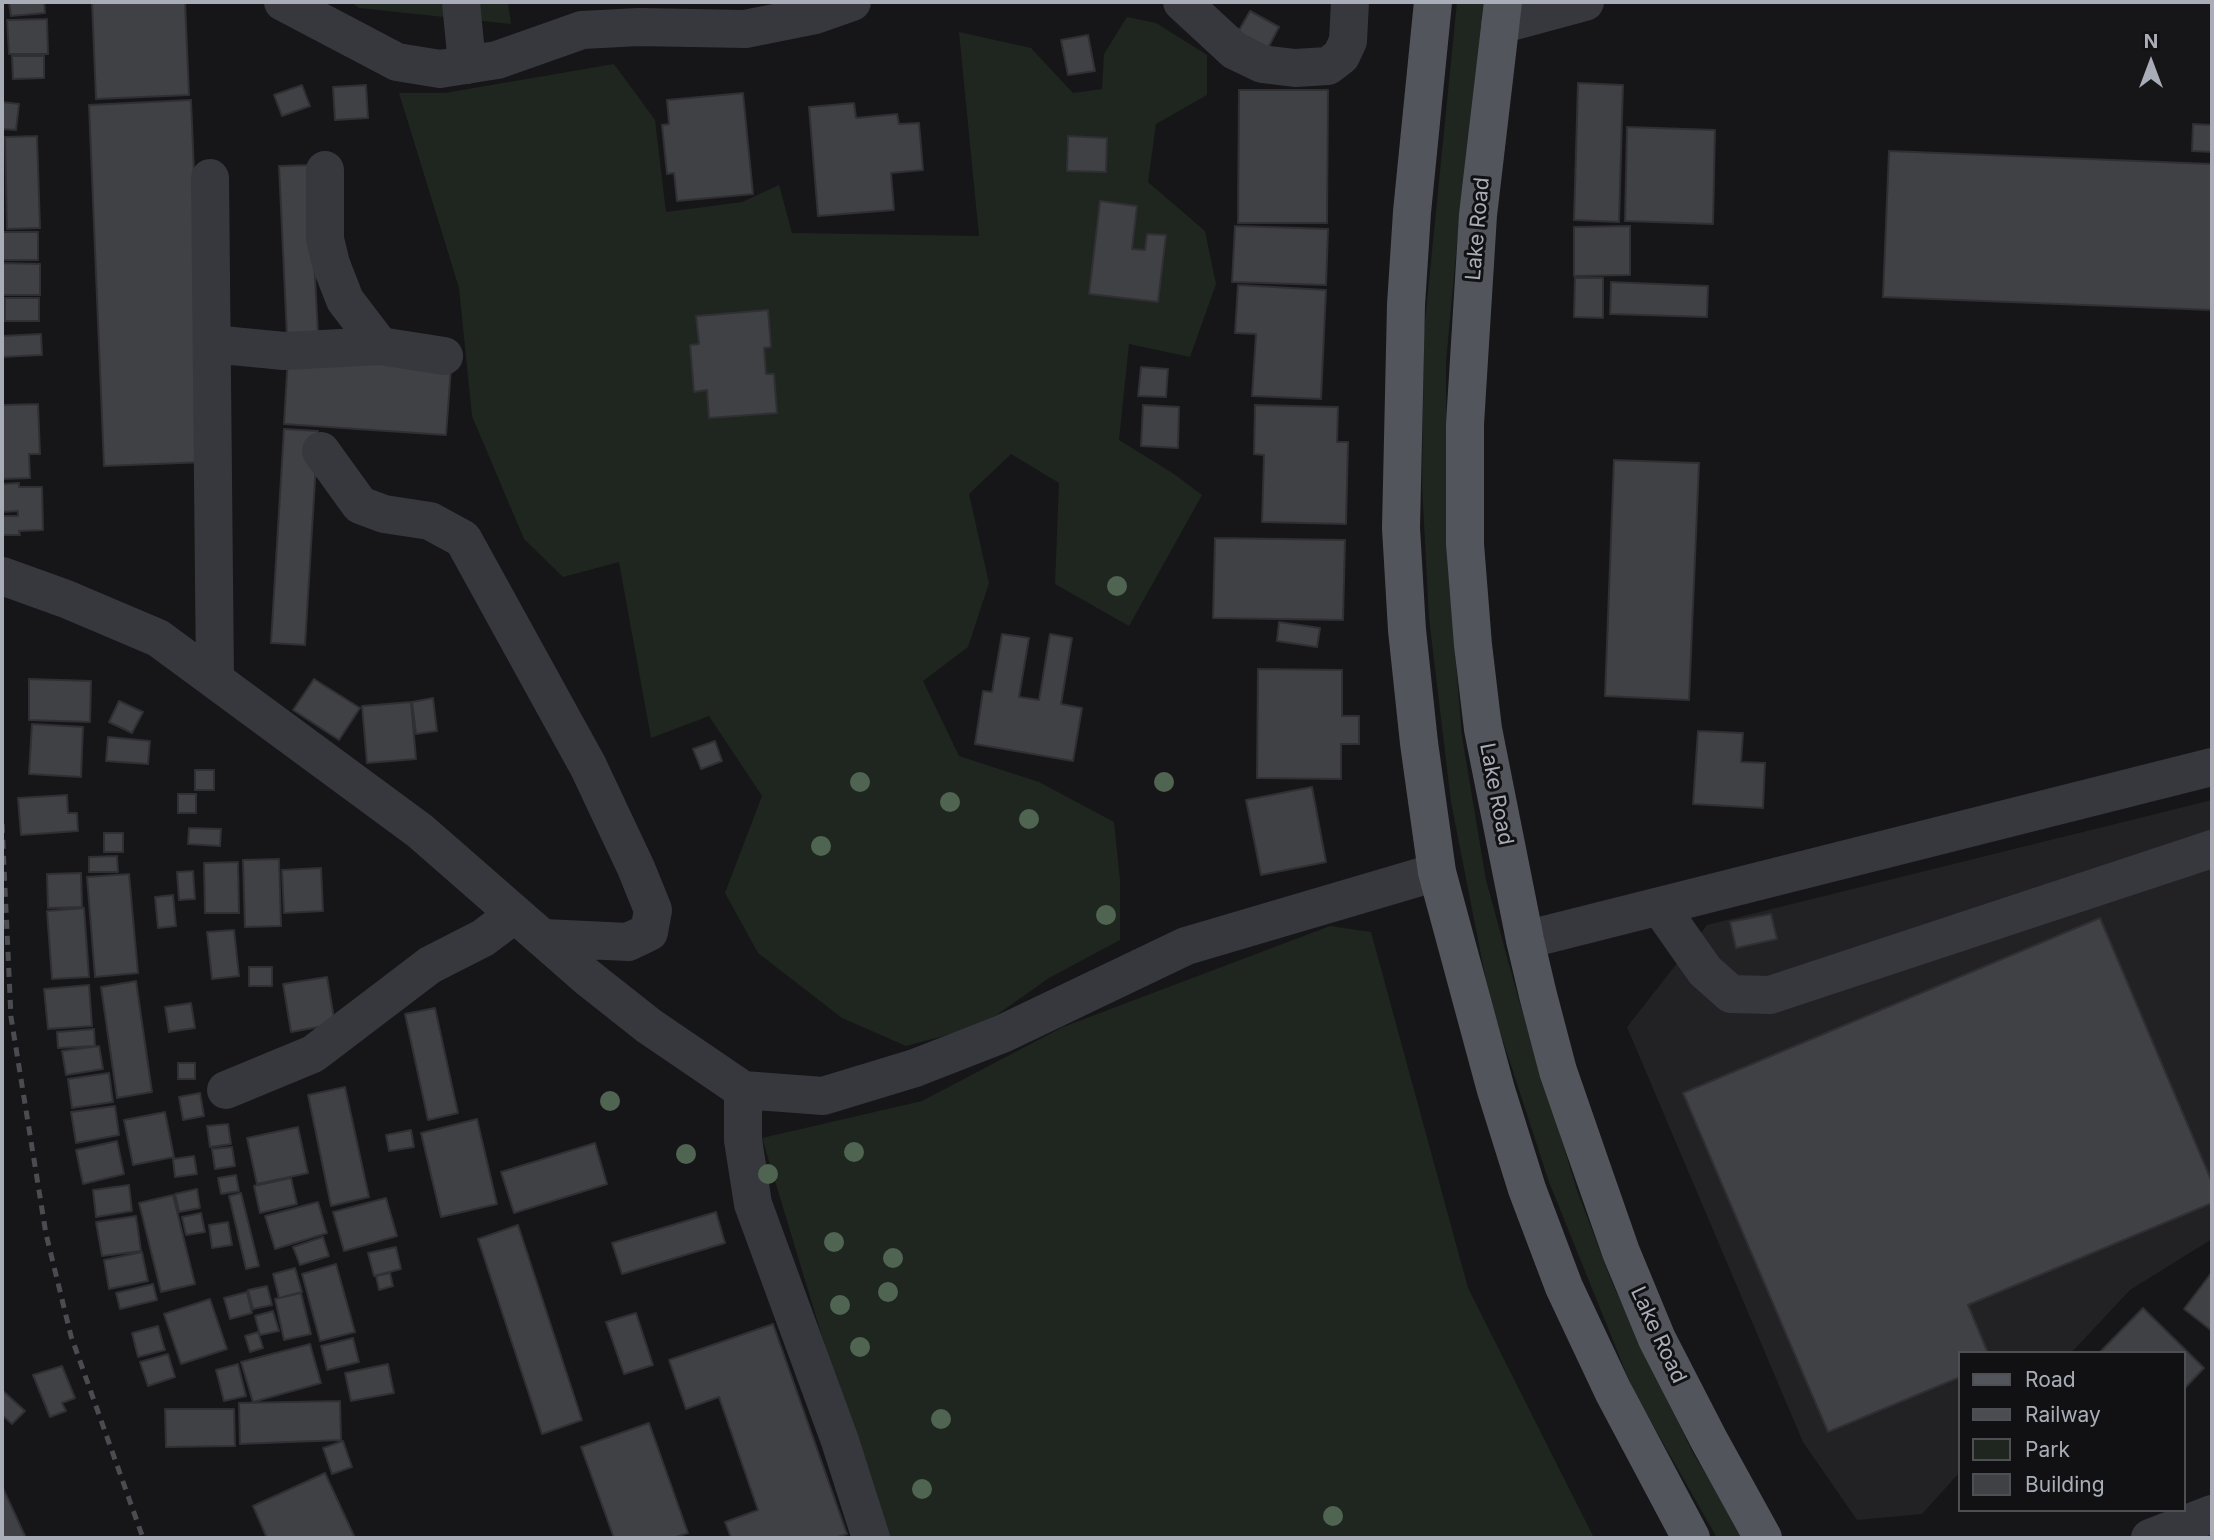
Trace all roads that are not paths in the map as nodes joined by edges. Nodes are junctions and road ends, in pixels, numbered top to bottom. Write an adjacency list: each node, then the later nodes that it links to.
1 (283, 2): 9 (street)
2 (461, 2): 9 (street)
3 (852, 2): 9 (street)
4 (1182, 2): 5 (street)
5 (1350, 2)
6 (1433, 2): 20 (main road)
7 (1585, 2): 8 (street)
8 (1501, 13): 24 (main road, Lake Road)
9 (467, 65)
10 (325, 170): 13 (street)
11 (210, 178): 12 (street)
12 (212, 344): 13 (street); 17 (street)
13 (380, 346): 14 (street)
14 (444, 356)
15 (321, 451): 23 (street)
16 (2, 576): 17 (street)
17 (215, 679): 22 (street)
18 (2212, 767): 21 (street)
19 (2212, 849): 21 (street)
20 (1437, 872): 26 (street); 29 (main road)
21 (1660, 907): 24 (street)
22 (515, 914): 23 (street); 25 (street)
23 (544, 938): 26 (street)
24 (1525, 940): 30 (main road, Lake Road)
25 (226, 1090)
26 (743, 1090): 28 (street)
27 (2212, 1514): 31 (street)
28 (871, 1538)
29 (1691, 1538)
30 (1763, 1538)
31 (2150, 1538)

